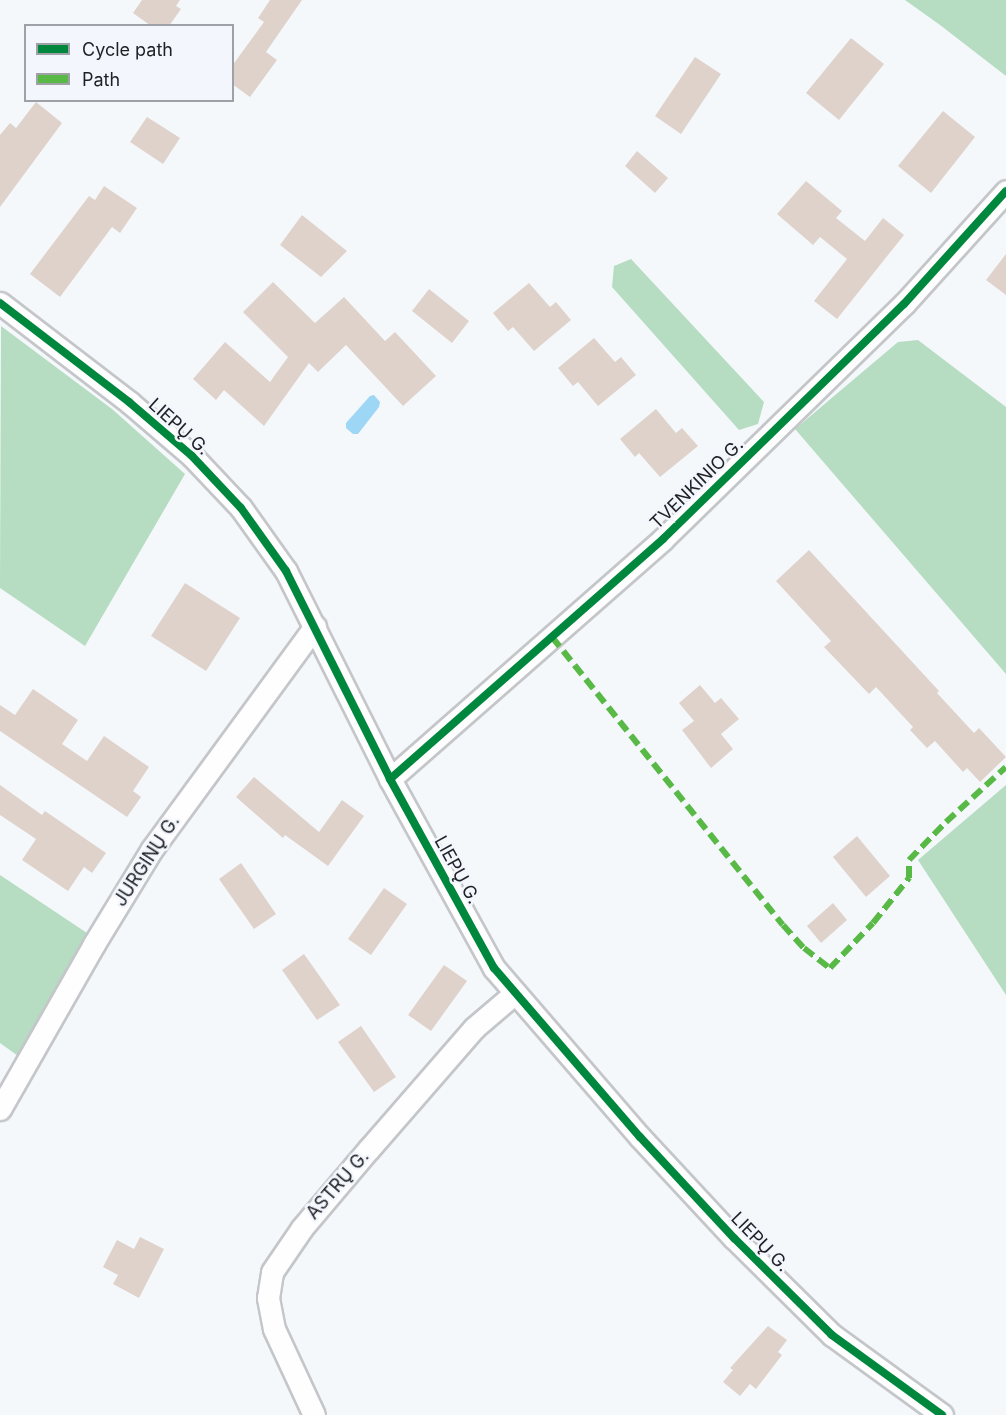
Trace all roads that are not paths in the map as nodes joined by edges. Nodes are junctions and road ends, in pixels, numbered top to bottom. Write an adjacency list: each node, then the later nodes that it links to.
1 (1006, 191): 4 (street, TVENKINIO G.)
2 (0, 303): 3 (street, LIEPŲ G.)
3 (315, 626): 4 (street, LIEPŲ G.); 6 (street, JURGINŲ G.)
4 (390, 779): 5 (street, LIEPŲ G.)
5 (515, 993): 7 (street, ASTRŲ G.); 8 (street, LIEPŲ G.)
6 (0, 1109)
7 (314, 1415)
8 (942, 1415)

